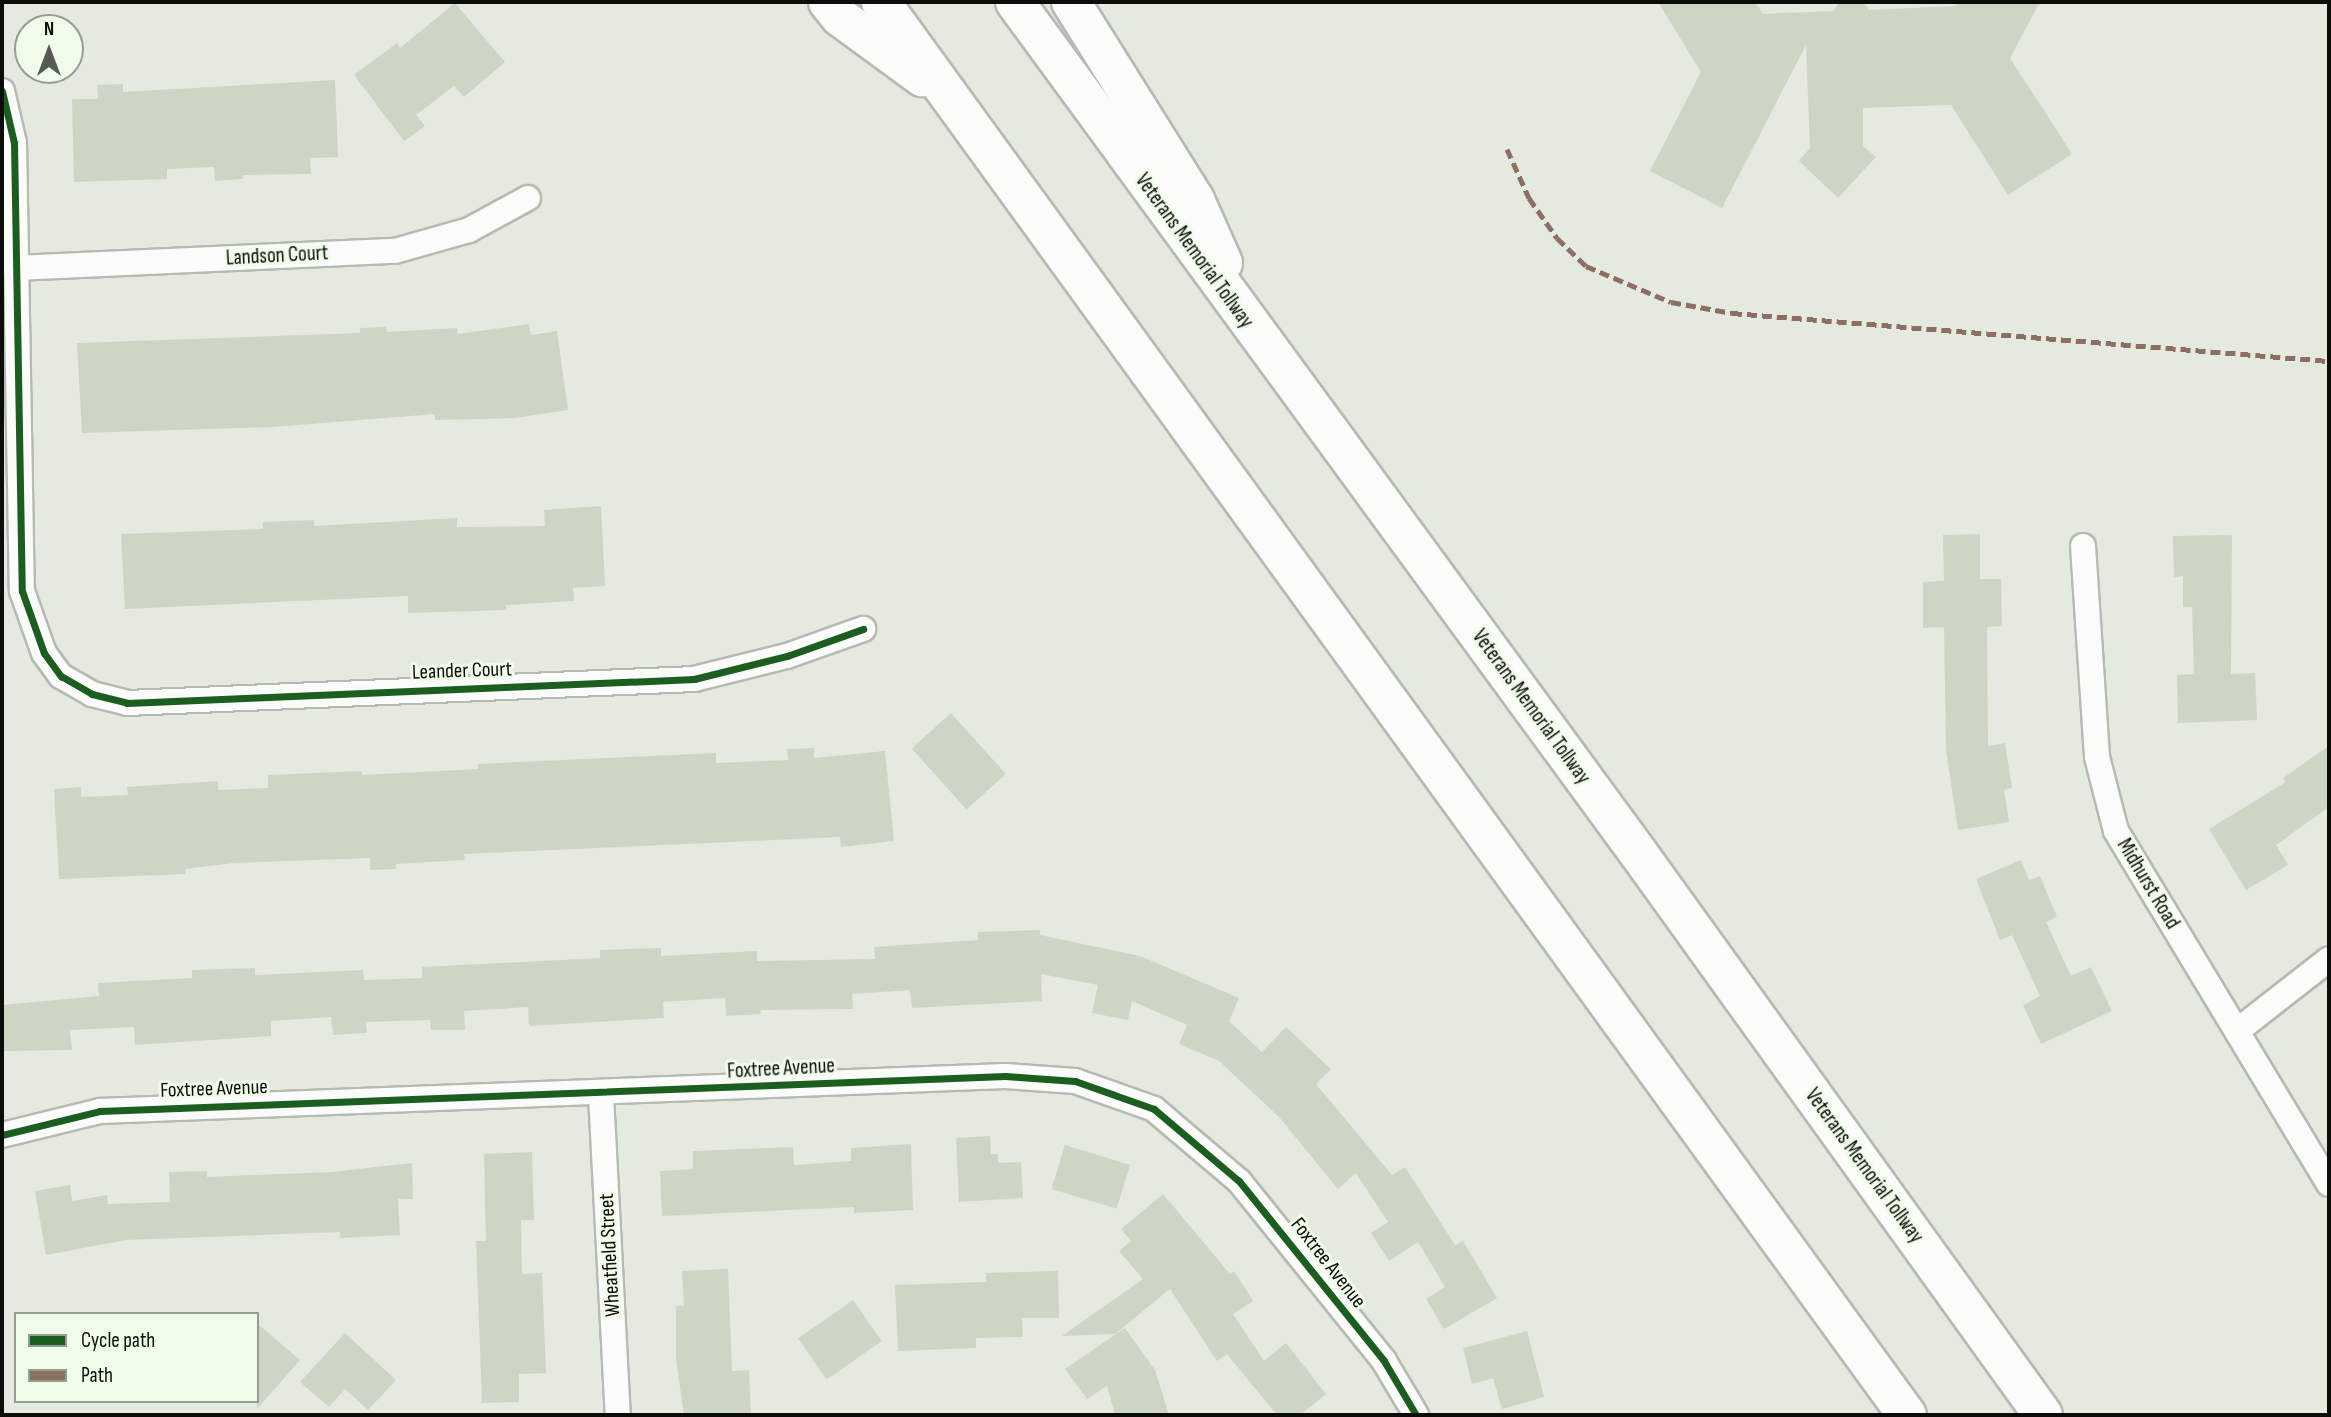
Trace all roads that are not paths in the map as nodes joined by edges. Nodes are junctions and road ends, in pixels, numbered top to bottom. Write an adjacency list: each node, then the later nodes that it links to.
1 (828, 2): 6 (highway)
2 (881, 2): 6 (highway)
3 (1015, 2): 9 (highway, Veterans Memorial Tollway)
4 (1071, 2): 9 (highway)
5 (2, 91): 8 (street)
6 (950, 98): 19 (highway)
7 (528, 198): 8 (street, Landson Court)
8 (16, 268): 11 (street, Leander Court)
9 (1258, 338): 20 (highway, Veterans Memorial Tollway)
10 (2083, 546): 13 (street, Midhurst Road)
11 (863, 629)
12 (2329, 959): 13 (street)
13 (2237, 1031): 16 (street, Midhurst Road)
14 (601, 1095): 15 (street, Foxtree Avenue); 17 (street, Wheatfield Street); 18 (street, Foxtree Avenue)
15 (2, 1135)
16 (2329, 1184)
17 (618, 1415)
18 (1416, 1415)
19 (1907, 1415)
20 (2043, 1415)

